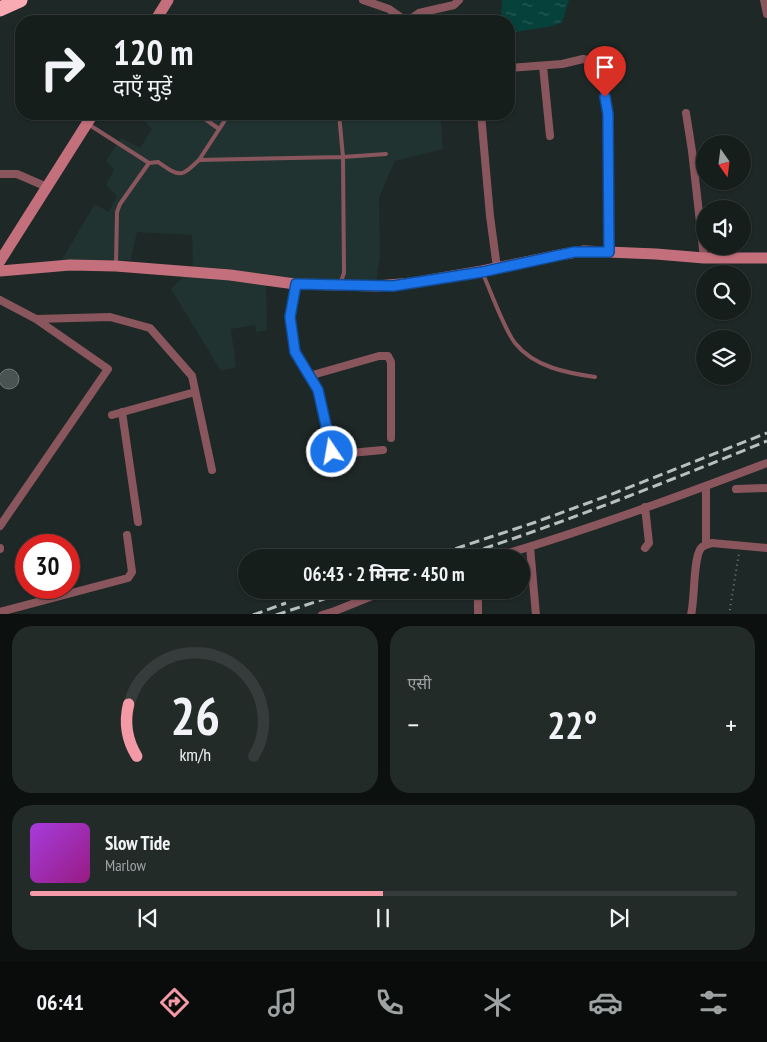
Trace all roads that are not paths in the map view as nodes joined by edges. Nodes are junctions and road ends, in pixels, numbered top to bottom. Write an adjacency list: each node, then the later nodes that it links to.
1 (19, 0): 6 (highway)
2 (168, 0): 8 (street)
3 (363, 0): 9 (street)
4 (460, 0): 10 (street)
5 (764, 0): 7 (street)
6 (0, 9)
7 (767, 14)
8 (159, 15)
9 (398, 15)
10 (416, 15)
11 (543, 66): 12 (street); 21 (street); 28 (street)
12 (515, 68)
13 (686, 113): 29 (street)
14 (89, 120): 27 (street)
15 (93, 120): 25 (lane)
16 (206, 120): 20 (lane)
17 (225, 120): 20 (lane)
18 (340, 120): 23 (lane)
19 (482, 120): 33 (street)
20 (219, 129): 24 (lane)
21 (550, 136)
22 (386, 154): 23 (lane)
23 (343, 158): 24 (lane); 37 (lane)
24 (199, 160): 25 (lane)
25 (149, 163): 32 (lane)
26 (0, 174): 27 (street)
27 (46, 188): 31 (street)
28 (609, 252): 29 (street); 33 (street)
29 (704, 258): 30 (street)
30 (767, 258)
31 (0, 260)
32 (116, 266): 34 (street); 36 (street)
33 (498, 268): 35 (street)
34 (0, 271)
35 (482, 272): 37 (street); 41 (lane)
36 (296, 284): 37 (street); 40 (street)
37 (339, 286)
38 (0, 300): 39 (street)
39 (36, 319): 42 (street); 54 (street)
40 (308, 376): 45 (street); 46 (street)
41 (595, 378)
42 (195, 392): 43 (street); 48 (street)
43 (122, 412): 44 (street); 53 (street)
44 (112, 415)
45 (391, 438)
46 (383, 450)
47 (767, 463): 49 (street)
48 (212, 470)
49 (706, 486): 52 (street); 56 (street)
50 (767, 488): 51 (street)
51 (736, 489)
52 (645, 507): 57 (street); 58 (street)
53 (138, 522)
54 (0, 526)
55 (128, 535): 63 (street)
56 (706, 544): 59 (street); 67 (street)
57 (530, 547): 60 (street); 66 (street)
58 (645, 548)
59 (767, 548)
60 (523, 549)
61 (365, 599): 64 (street)
62 (478, 599): 65 (street)
63 (0, 612)
64 (322, 614)
65 (478, 614)
66 (536, 614)
67 (691, 614)

